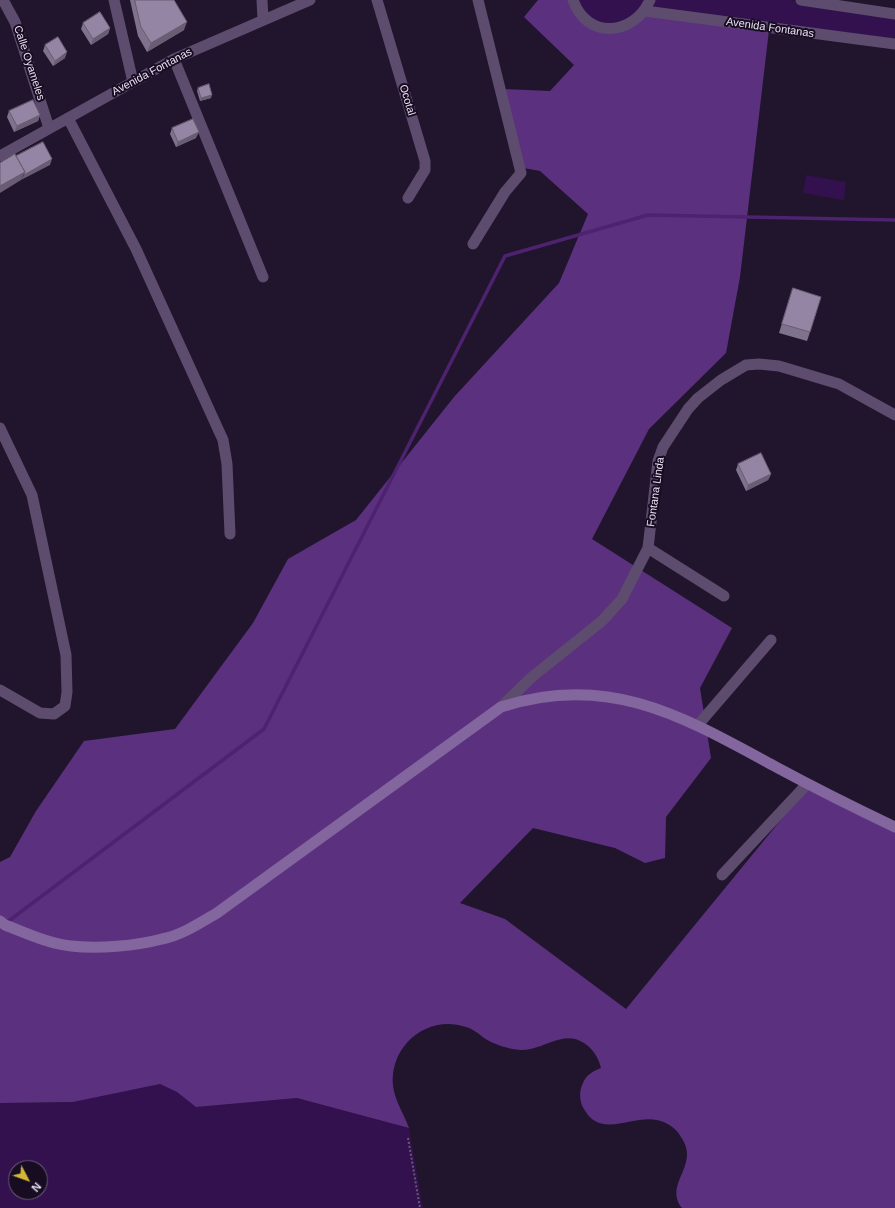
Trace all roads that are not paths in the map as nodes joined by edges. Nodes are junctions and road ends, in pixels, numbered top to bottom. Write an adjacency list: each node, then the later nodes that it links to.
1 (3, 0): 17 (street, Calle Oyameles)
2 (114, 0): 15 (street)
3 (262, 0): 12 (street)
4 (310, 0): 12 (street, Avenida Fontanas)
5 (377, 0): 19 (street, Ocotal)
6 (478, 0): 20 (street)
7 (573, 0): 10 (street)
8 (650, 0): 10 (street)
9 (801, 0): 11 (street)
10 (645, 11): 13 (street, Avenida Fontanas)
11 (895, 14)
12 (263, 19): 14 (street, Avenida Fontanas)
13 (895, 44)
14 (174, 59): 15 (street, Avenida Fontanas); 21 (street)
15 (133, 82): 16 (street, Avenida Fontanas)
16 (68, 118): 17 (street, Avenida Fontanas); 24 (street)
17 (49, 128): 18 (street, Avenida Fontanas)
18 (0, 156)
19 (408, 198)
20 (474, 244)
21 (263, 278)
22 (895, 415): 25 (street, Fontana Linda)
23 (0, 428): 28 (street)
24 (230, 534)
25 (648, 548): 26 (street); 29 (street, Fontana Linda)
26 (724, 596)
27 (771, 640): 30 (street)
28 (0, 690)
29 (502, 708): 30 (main road); 34 (main road)
30 (698, 725): 31 (main road)
31 (808, 784): 32 (main road); 33 (street)
32 (895, 827)
33 (722, 875)
34 (0, 922)

